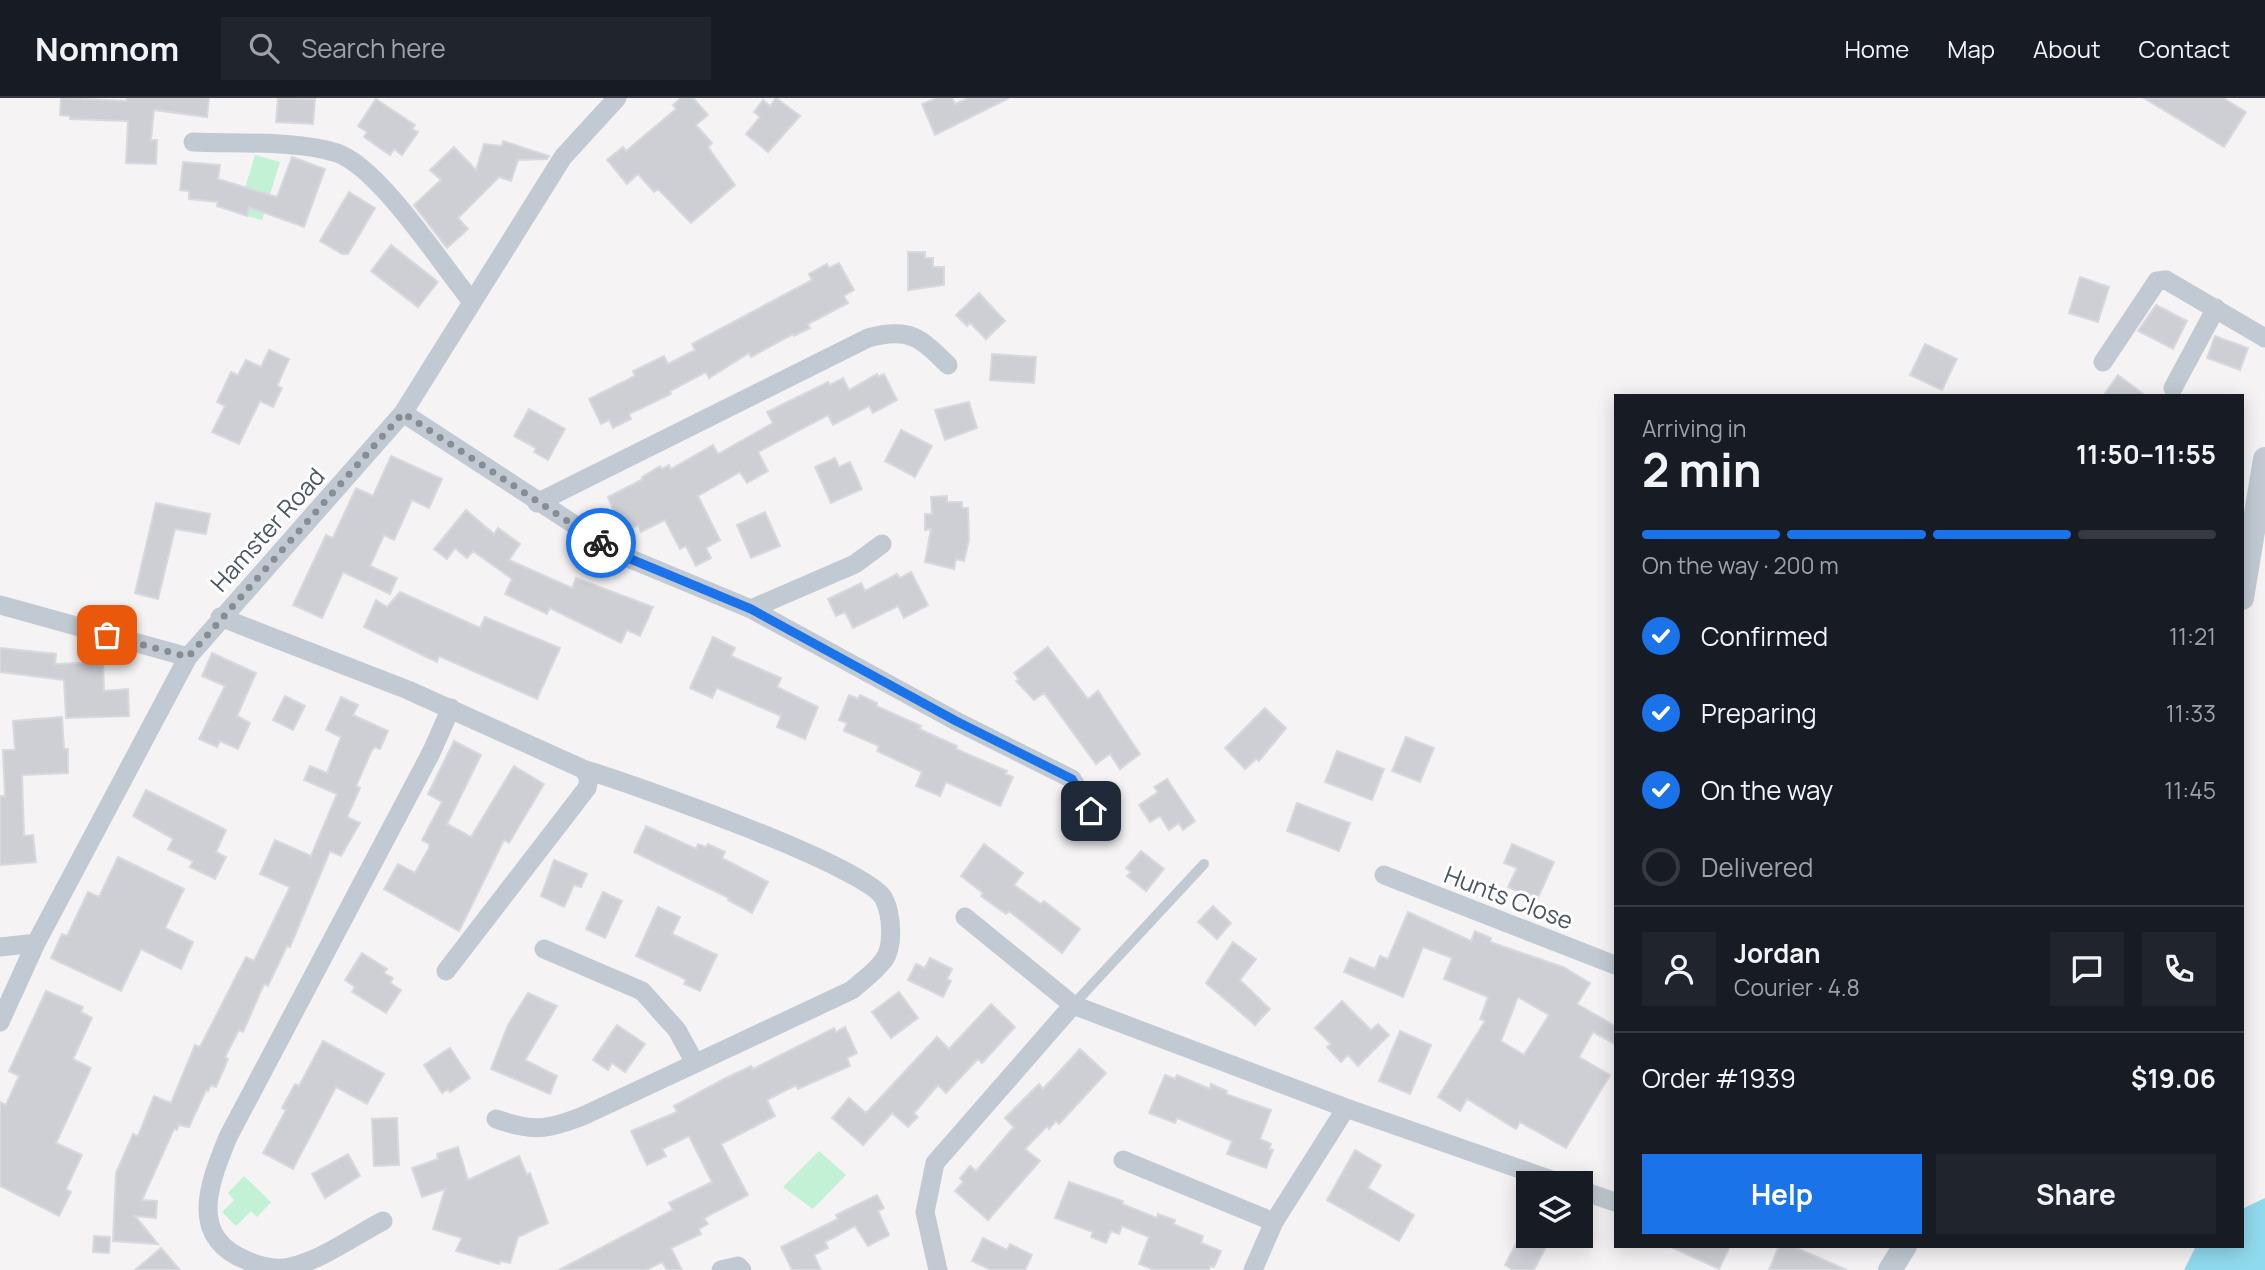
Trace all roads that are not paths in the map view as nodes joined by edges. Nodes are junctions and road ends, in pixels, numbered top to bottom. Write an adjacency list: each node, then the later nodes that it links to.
1 (617, 98): 3 (street, Hamster Road)
2 (193, 142): 3 (street)
3 (472, 302): 9 (street, Hamster Road)
4 (2216, 308): 5 (street); 6 (street); 8 (street)
5 (2265, 338)
6 (2103, 362)
7 (948, 365): 11 (street)
8 (2173, 388)
9 (403, 413): 11 (street); 17 (street, Hamster Road)
10 (2265, 459): 12 (street)
11 (537, 503): 16 (street)
12 (2248, 527): 14 (street)
13 (882, 544): 16 (street)
14 (2244, 574)
15 (0, 605): 18 (street)
16 (751, 609): 21 (street)
17 (220, 617): 18 (street, Hamster Road); 19 (street)
18 (188, 657): 25 (street, Hamster Road)
19 (451, 708): 20 (street); 39 (street)
20 (583, 769): 29 (street); 32 (street)
21 (1091, 811)
22 (1204, 864): 30 (lane)
23 (1384, 875): 28 (street, Hunts Close)
24 (965, 917): 30 (street)
25 (36, 943): 26 (street); 31 (street, Hamster Road)
26 (0, 947)
27 (544, 949): 32 (street)
28 (1614, 965)
29 (446, 971)
30 (1073, 1004): 33 (street); 44 (street)
31 (0, 1022)
32 (695, 1063): 34 (street)
33 (1346, 1108): 36 (street); 40 (street)
34 (496, 1119)
35 (1123, 1160): 40 (street)
36 (1526, 1171)
37 (1593, 1194): 38 (street)
38 (1614, 1202)
39 (383, 1221)
40 (1274, 1222): 45 (street)
41 (1904, 1248): 46 (street)
42 (722, 1270): 43 (street)
43 (742, 1270)
44 (938, 1270)
45 (1252, 1270)
46 (1890, 1270)

